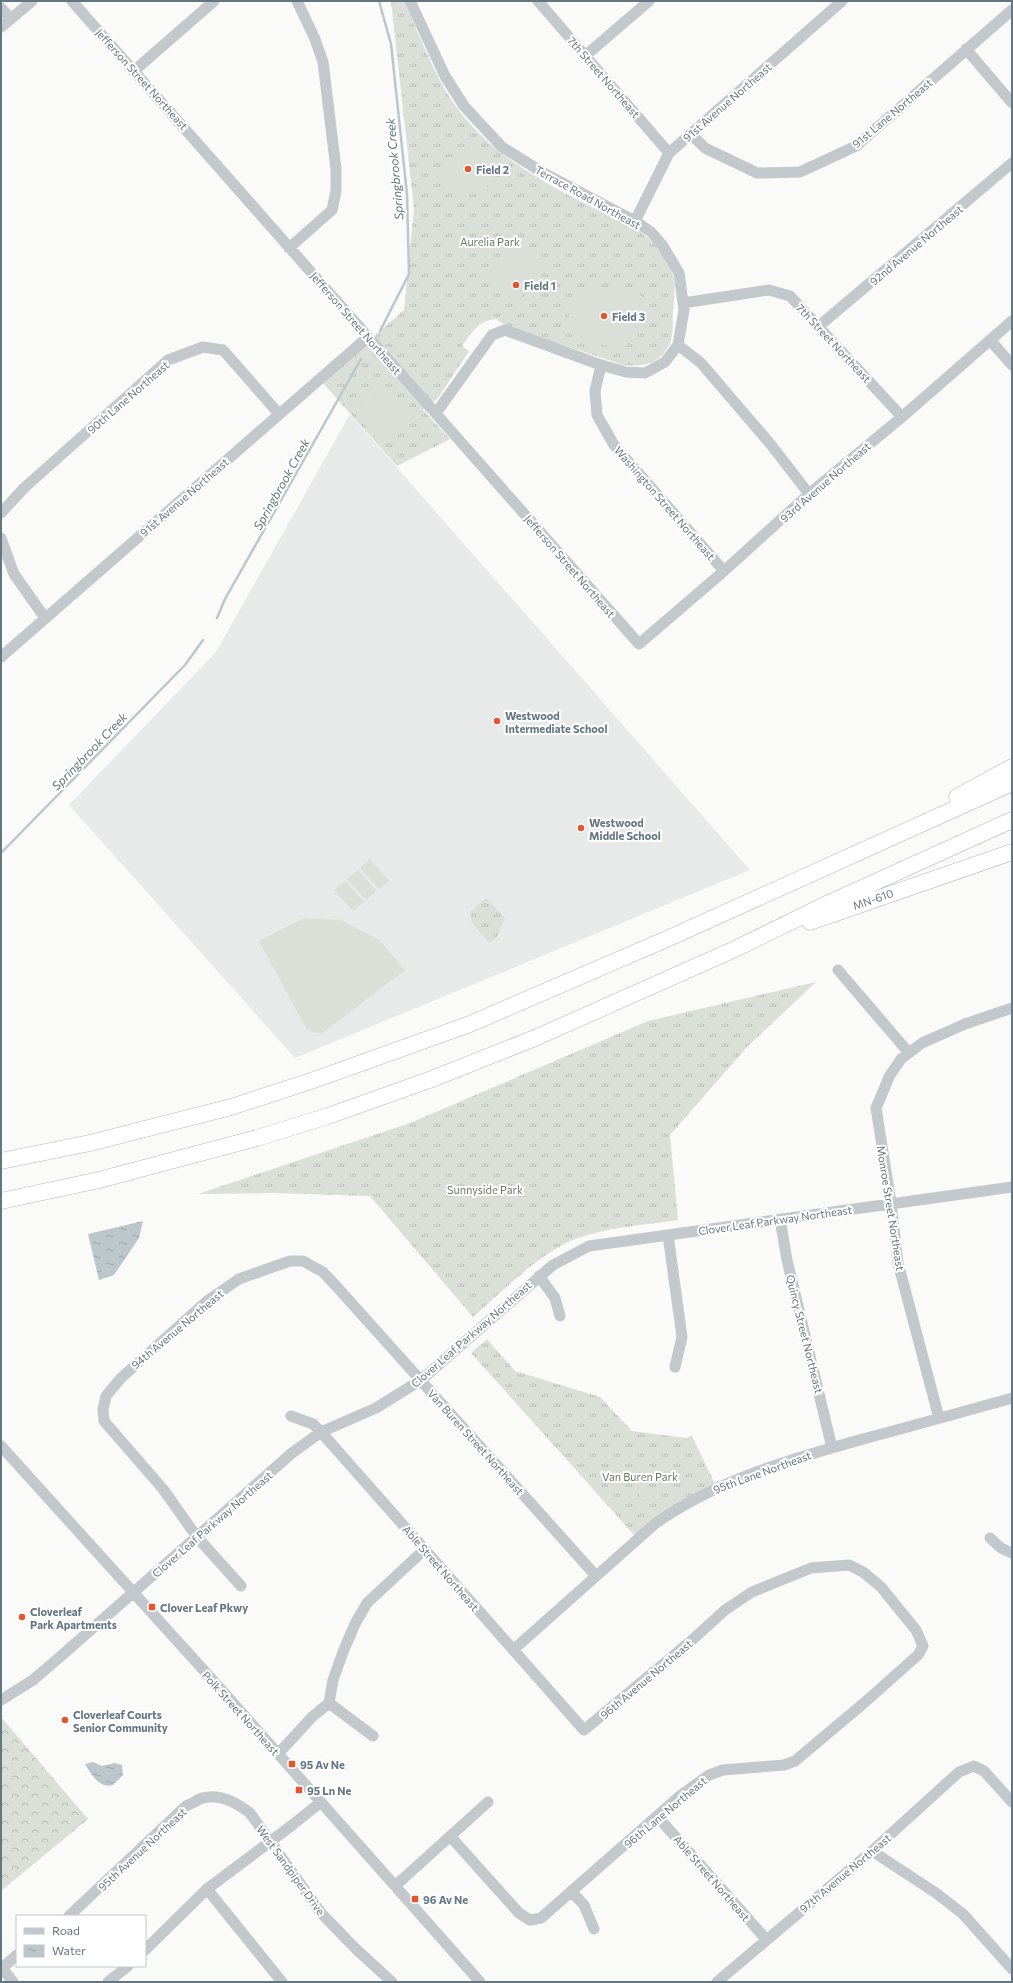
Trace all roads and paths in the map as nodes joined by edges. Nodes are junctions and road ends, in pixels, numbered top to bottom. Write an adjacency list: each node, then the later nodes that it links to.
1 (32, 1): 11 (street)
2 (72, 1): 15 (street, Jefferson Street Northeast)
3 (214, 1): 15 (street)
4 (297, 1): 21 (street)
5 (410, 1): 20 (street, Terrace Road Northeast)
6 (538, 1): 14 (street, 7th Street Northeast)
7 (649, 1): 14 (street)
8 (842, 1): 17 (street, 91st Avenue Northeast)
9 (1, 8): 11 (street)
10 (1012, 10): 13 (street, 91st Lane Northeast)
11 (10, 19): 12 (street)
12 (1, 27)
13 (966, 49): 16 (street); 17 (street, 91st Lane Northeast)
14 (585, 56): 18 (street, 7th Street Northeast)
15 (135, 70): 21 (street, Jefferson Street Northeast)
16 (1012, 103)
17 (691, 134): 18 (street, 91st Avenue Northeast)
18 (669, 153): 20 (street, 91st Avenue Northeast)
19 (1012, 163): 24 (street, 92nd Avenue Northeast)
20 (635, 221): 22 (street, Terrace Road Northeast)
21 (289, 248): 25 (street, Jefferson Street Northeast)
22 (683, 303): 24 (street, 7th Street Northeast); 27 (street, Terrace Road Northeast)
23 (1012, 321): 26 (street, 93rd Avenue Northeast)
24 (819, 326): 32 (street, 7th Street Northeast)
25 (368, 337): 30 (street, Jefferson Street Northeast); 31 (street, 91st Avenue Northeast)
26 (990, 340): 29 (street); 32 (street, 93rd Avenue Northeast)
27 (678, 345): 28 (street); 33 (street)
28 (601, 365): 30 (street); 36 (street, Washington Street Northeast)
29 (1012, 365)
30 (436, 413): 38 (street, Jefferson Street Northeast)
31 (279, 414): 34 (street, 90th Lane Northeast); 37 (street, 91st Avenue Northeast)
32 (902, 417): 33 (street, 93rd Avenue Northeast)
33 (809, 494): 36 (street, 93rd Avenue Northeast)
34 (1, 513)
35 (1, 538): 37 (street)
36 (724, 571): 38 (street, 93rd Avenue Northeast)
37 (45, 618): 39 (street, 91st Avenue Northeast)
38 (639, 644)
39 (1, 657)
40 (1012, 767): 43 (highway)
41 (1012, 783): 43 (highway)
42 (1012, 820): 45 (highway)
43 (860, 851): 49 (highway)
44 (1012, 852): 45 (highway, MN-610)
45 (735, 949): 51 (highway)
46 (838, 970): 48 (street)
47 (1012, 1008): 48 (street, Monroe Street Northeast)
48 (909, 1052): 52 (street, Monroe Street Northeast)
49 (1, 1161)
50 (1012, 1187): 52 (street, Clover Leaf Parkway Northeast)
51 (1, 1201)
52 (891, 1203): 53 (street, Clover Leaf Parkway Northeast); 62 (street, Monroe Street Northeast)
53 (780, 1219): 54 (street, Clover Leaf Parkway Northeast); 65 (street, Quincy Street Northeast)
54 (668, 1235): 56 (street, Clover Leaf Parkway Northeast); 58 (street)
55 (303, 1261): 59 (street, Van Buren Street Northeast); 66 (street, 94th Avenue Northeast)
56 (539, 1276): 57 (street); 59 (street, Clover Leaf Parkway Northeast)
57 (560, 1316)
58 (675, 1367)
59 (421, 1380): 63 (street, Clover Leaf Parkway Northeast); 70 (street, Van Buren Street Northeast)
60 (1012, 1398): 62 (street, 95th Lane Northeast)
61 (291, 1416): 63 (street, Able Street Northeast)
62 (939, 1418): 65 (street, 95th Lane Northeast)
63 (321, 1432): 66 (street, Clover Leaf Parkway Northeast); 68 (street, Able Street Northeast)
64 (1, 1446): 72 (street, Polk Street Northeast)
65 (832, 1448): 70 (street, 95th Lane Northeast)
66 (197, 1537): 71 (street); 72 (street, Clover Leaf Parkway Northeast)
67 (990, 1538): 69 (street)
68 (424, 1550): 76 (street, Able Street Northeast); 78 (street)
69 (1012, 1553)
70 (596, 1576): 76 (street, 95th Lane Northeast)
71 (241, 1586)
72 (133, 1593): 77 (street, Clover Leaf Parkway Northeast); 81 (street, Polk Street Northeast)
73 (721, 1625): 74 (street)
74 (706, 1627): 75 (street, 96th Avenue Northeast); 79 (street, 96th Avenue Northeast)
75 (923, 1646): 86 (street, 96th Lane Northeast)
76 (513, 1650): 79 (street, Able Street Northeast)
77 (1, 1700)
78 (329, 1703): 80 (street); 81 (street)
79 (584, 1730)
80 (373, 1736)
81 (278, 1754): 83 (street, Polk Street Northeast)
82 (221, 1798): 88 (street, West Sandpiper Drive); 93 (street, 95th Avenue Northeast)
83 (321, 1802): 88 (street); 90 (street, Polk Street Northeast)
84 (488, 1802): 87 (street)
85 (1012, 1802): 89 (street, 97th Avenue Northeast)
86 (657, 1816): 92 (street, 96th Lane Northeast); 95 (street, Able Street Northeast)
87 (450, 1836): 90 (street); 92 (street, 96th Lane Northeast)
88 (270, 1841): 91 (street); 104 (street, West Sandpiper Drive)
89 (872, 1851): 95 (street, 97th Avenue Northeast); 100 (street)
90 (396, 1886): 105 (street, Polk Street Northeast)
91 (207, 1889): 96 (street); 103 (street)
92 (571, 1891): 94 (street)
93 (70, 1915)
94 (594, 1929)
95 (766, 1940): 106 (street, 97th Avenue Northeast)
96 (146, 1949)
97 (16, 1956): 99 (street)
98 (127, 1967): 102 (street)
99 (2, 1968): 101 (street)
100 (1012, 1969)
101 (13, 1982)
102 (108, 1982)
103 (282, 1982)
104 (392, 1982)
105 (480, 1982)
106 (717, 1982)

